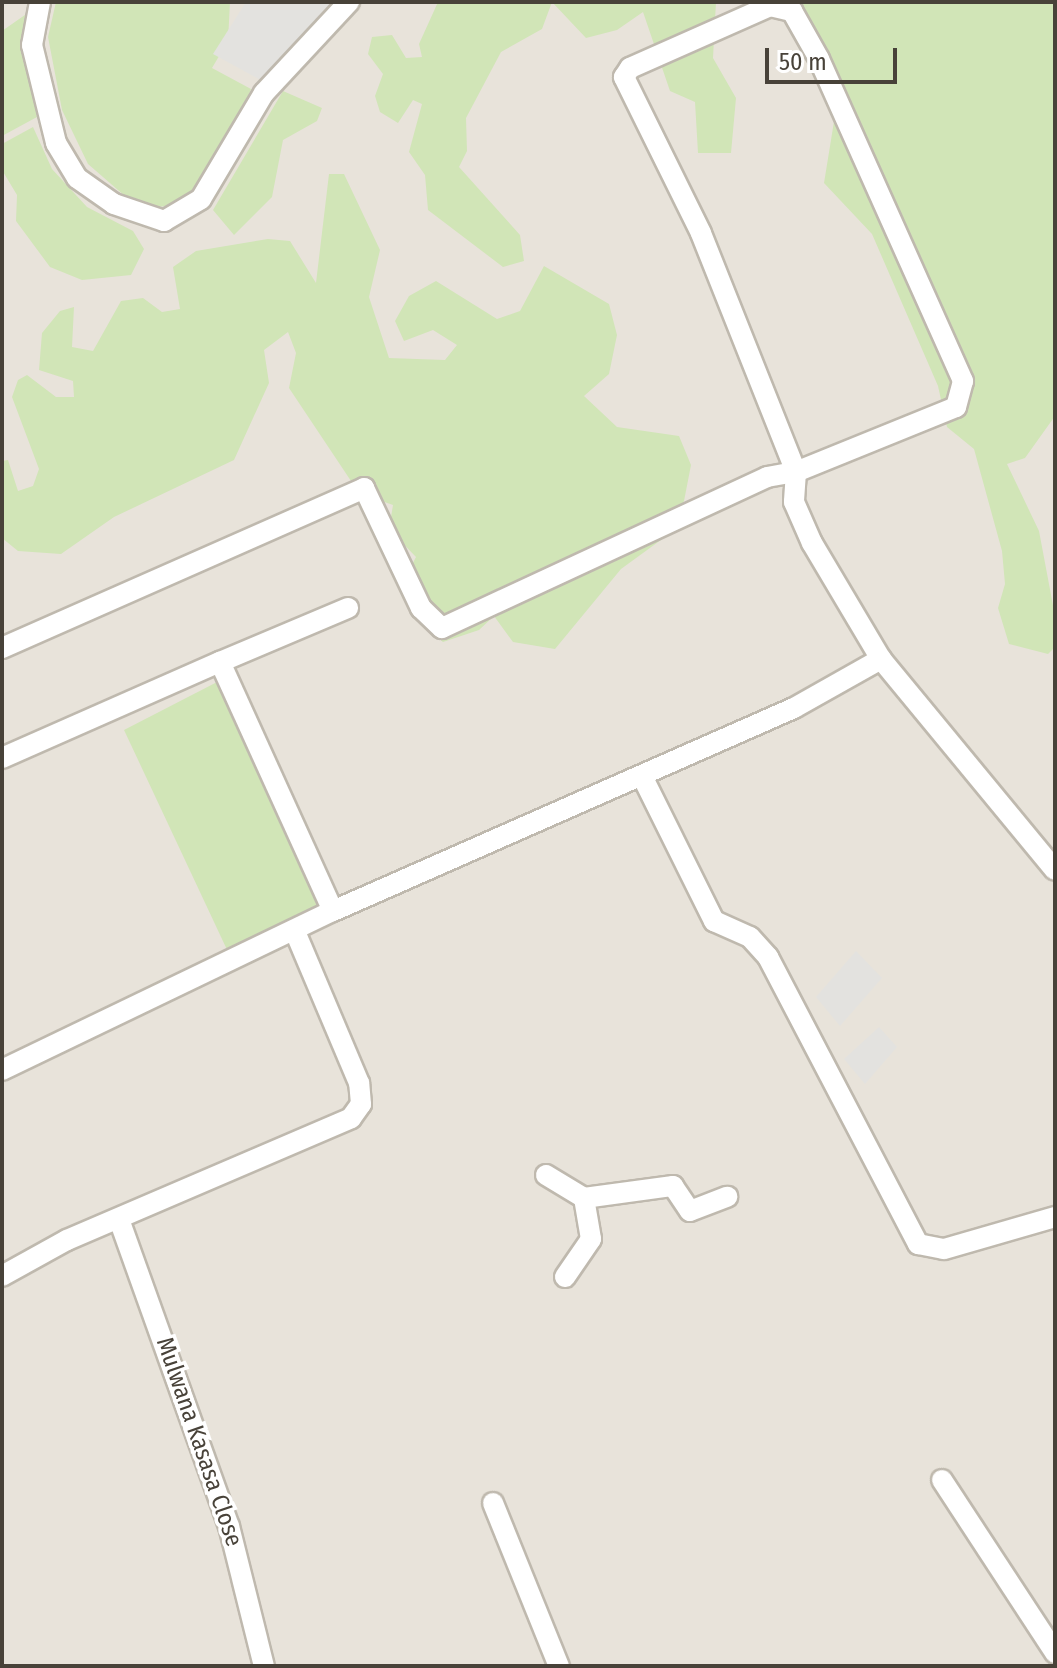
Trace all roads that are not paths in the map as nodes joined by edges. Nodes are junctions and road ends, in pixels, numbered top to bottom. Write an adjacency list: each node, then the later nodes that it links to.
1 (40, 2): 2 (street)
2 (349, 2)
3 (796, 472): 3 (street); 5 (street); 6 (street)
4 (348, 608): 7 (street)
5 (2, 648)
6 (881, 659): 9 (street); 10 (street)
7 (220, 662): 8 (street); 11 (street)
8 (2, 758)
9 (643, 778): 11 (street); 17 (street)
10 (1055, 870)
11 (333, 911): 12 (street)
12 (296, 934): 13 (street); 18 (street)
13 (2, 1070)
14 (546, 1175): 16 (street)
15 (727, 1197): 16 (street)
16 (584, 1198): 20 (street)
17 (1055, 1217)
18 (120, 1222): 19 (street); 24 (street, Mulwana Kasasa Close)
19 (2, 1276)
20 (565, 1277)
21 (942, 1480): 23 (street)
22 (493, 1503): 25 (street)
23 (1055, 1653)
24 (264, 1666)
25 (559, 1666)

